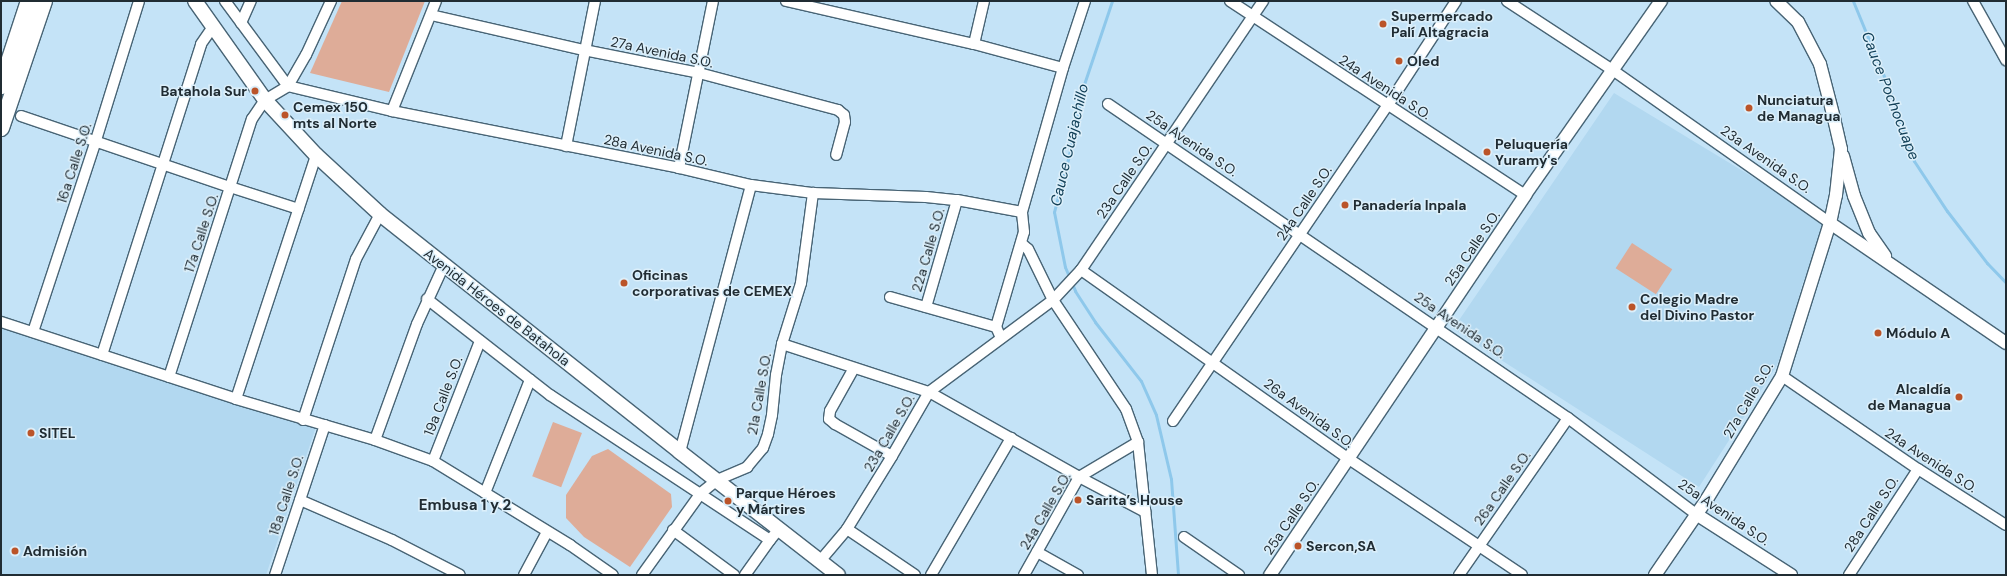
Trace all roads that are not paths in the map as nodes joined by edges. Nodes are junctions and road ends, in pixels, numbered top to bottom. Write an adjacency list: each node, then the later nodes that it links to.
1 (29, 1): 31 (highway)
2 (44, 1): 34 (highway)
3 (139, 1): 40 (street, 16a Calle S.O.)
4 (195, 1): 24 (main road, Avenida Héroes de Batahola)
5 (225, 1): 23 (street)
6 (251, 1): 23 (street)
7 (331, 1): 32 (street)
8 (436, 1): 21 (street)
9 (595, 1): 26 (street)
10 (713, 1): 30 (street)
11 (786, 1): 25 (street)
12 (984, 1): 25 (street)
13 (1086, 1): 28 (street)
14 (1230, 1): 22 (street, 24a Avenida S.O.)
15 (1263, 1): 22 (street, 23a Calle S.O.)
16 (1456, 1): 36 (street, 24a Calle S.O.)
17 (1507, 1): 29 (street, 23a Avenida S.O.)
18 (1661, 1): 29 (street, 25a Calle S.O.)
19 (1776, 1): 43 (street)
20 (1973, 1): 27 (street)
21 (431, 15): 26 (street, 27a Avenida S.O.); 37 (street)
22 (1253, 16): 36 (street, 24a Avenida S.O.); 41 (street, 23a Calle S.O.)
23 (240, 23): 32 (street)
24 (212, 28): 33 (main road, Avenida Héroes de Batahola); 46 (street)
25 (974, 44): 28 (street)
26 (584, 50): 30 (street, 27a Avenida S.O.); 42 (street)
27 (2006, 60)
28 (1063, 68): 54 (street)
29 (1614, 71): 51 (street, 25a Calle S.O.); 56 (street, 23a Avenida S.O.)
30 (699, 73): 45 (street, 27a Avenida S.O.); 47 (street)
31 (1, 86)
32 (288, 86): 33 (street); 37 (street, 28a Avenida S.O.)
33 (265, 100): 44 (main road, Avenida Héroes de Batahola); 49 (street, 17a Calle S.O.)
34 (5, 104): 39 (highway)
35 (1108, 104): 41 (street, 25a Avenida S.O.)
36 (1388, 105): 51 (street, 24a Avenida S.O.); 57 (street, 24a Calle S.O.)
37 (392, 111): 42 (street, 28a Avenida S.O.)
38 (21, 116): 40 (street)
39 (1, 128)
40 (96, 140): 46 (street); 69 (street, 16a Calle S.O.)
41 (1166, 144): 57 (street, 25a Avenida S.O.); 61 (street, 23a Calle S.O.)
42 (566, 146): 47 (street, 28a Avenida S.O.)
43 (1841, 149): 56 (street, 27a Calle S.O.); 59 (street)
44 (316, 155): 53 (street); 55 (main road, Avenida Héroes de Batahola)
45 (836, 155)
46 (163, 163): 49 (street); 74 (street)
47 (678, 168): 48 (street, 28a Avenida S.O.)
48 (751, 185): 50 (street, 28a Avenida S.O.); 89 (street)
49 (230, 187): 53 (street); 78 (street, 17a Calle S.O.)
50 (813, 193): 52 (street, 28a Avenida S.O.); 73 (street, 21a Calle S.O.)
51 (1525, 195): 68 (street, 25a Calle S.O.)
52 (957, 200): 54 (street, 28a Avenida S.O.); 65 (street, 22a Calle S.O.)
53 (299, 209): 81 (street)
54 (1022, 212): 58 (street)
55 (380, 214): 60 (main road, Avenida Héroes de Batahola); 83 (street)
56 (1830, 222): 59 (street, 23a Avenida S.O.); 77 (street, 27a Calle S.O.)
57 (1299, 234): 68 (street, 25a Avenida S.O.); 75 (street, 24a Calle S.O.)
58 (1021, 243): 64 (street); 67 (street)
59 (1891, 263): 72 (street, 23a Avenida S.O.)
60 (444, 265): 63 (street); 89 (main road, Avenida Héroes de Batahola)
61 (1078, 273): 64 (street, 23a Calle S.O.); 75 (street, 26a Avenida S.O.)
62 (890, 297): 65 (street)
63 (427, 299): 71 (street); 87 (street)
64 (1053, 300): 70 (street, 23a Calle S.O.); 88 (street)
65 (926, 307): 67 (street)
66 (1, 322): 69 (street)
67 (996, 327): 70 (street)
68 (1437, 327): 82 (street, 25a Avenida S.O.); 91 (street, 25a Calle S.O.)
69 (33, 332): 74 (street)
70 (1000, 338): 80 (street, 23a Calle S.O.)
71 (480, 341): 79 (street); 92 (street, 19a Calle S.O.)
72 (2006, 343)
73 (782, 344): 76 (street); 95 (street, 21a Calle S.O.)
74 (102, 355): 78 (street)
75 (1214, 362): 84 (street, 24a Calle S.O.); 91 (street, 26a Avenida S.O.)
76 (854, 368): 80 (street); 90 (street)
77 (1782, 376): 93 (street, 24a Avenida S.O.); 100 (street, 27a Calle S.O.)
78 (169, 377): 81 (street)
79 (530, 380): 96 (street); 97 (street)
80 (929, 392): 86 (street); 90 (street, 23a Calle S.O.)
81 (236, 399): 83 (street)
82 (1568, 418): 100 (street, 25a Avenida S.O.); 107 (street, 26a Calle S.O.)
83 (303, 420): 85 (street)
84 (1173, 421)
85 (324, 425): 87 (street); 98 (street, 18a Calle S.O.)
86 (1011, 438): 94 (street); 118 (street)
87 (375, 440): 92 (street)
88 (1138, 442): 94 (street, 24a Calle S.O.); 99 (street)
89 (680, 452): 95 (main road, Avenida Héroes de Batahola)
90 (892, 456): 102 (street, 23a Calle S.O.)
91 (1348, 459): 107 (street, 26a Avenida S.O.); 123 (street, 25a Calle S.O.)
92 (433, 461): 96 (street)
93 (1918, 469): 101 (street, 24a Avenida S.O.); 128 (street, 28a Calle S.O.)
94 (1079, 477): 99 (street); 108 (street, 24a Calle S.O.)
95 (717, 480): 97 (street, 21a Calle S.O.); 105 (main road, Avenida Héroes de Batahola)
96 (485, 493): 104 (street)
97 (701, 493): 103 (street, 21a Calle S.O.); 105 (street)
98 (300, 500): 110 (street, 18a Calle S.O.); 111 (street)
99 (1145, 512): 121 (street)
100 (1696, 514): 126 (street, 27a Calle S.O.); 127 (street, 25a Avenida S.O.)
101 (2006, 525)
102 (847, 529): 109 (street, 23a Calle S.O.); 117 (street)
103 (673, 530): 114 (street, 21a Calle S.O.); 115 (street)
104 (547, 532): 112 (street); 113 (street)
105 (774, 535): 109 (main road, Avenida Héroes de Batahola); 116 (street)
106 (1184, 537): 122 (street)
107 (1479, 545): 124 (street, 26a Calle S.O.); 125 (street, 26a Avenida S.O.)
108 (1037, 552): 119 (street, 24a Calle S.O.); 120 (street)
109 (828, 570)
110 (275, 575)
111 (460, 575)
112 (524, 575)
113 (614, 575)
114 (642, 575)
115 (734, 575)
116 (745, 575)
117 (915, 575)
118 (931, 575)
119 (1024, 575)
120 (1078, 575)
121 (1152, 575)
122 (1239, 575)
123 (1270, 575)
124 (1459, 575)
125 (1522, 575)
126 (1654, 575)
127 (1791, 575)
128 (1849, 575)

